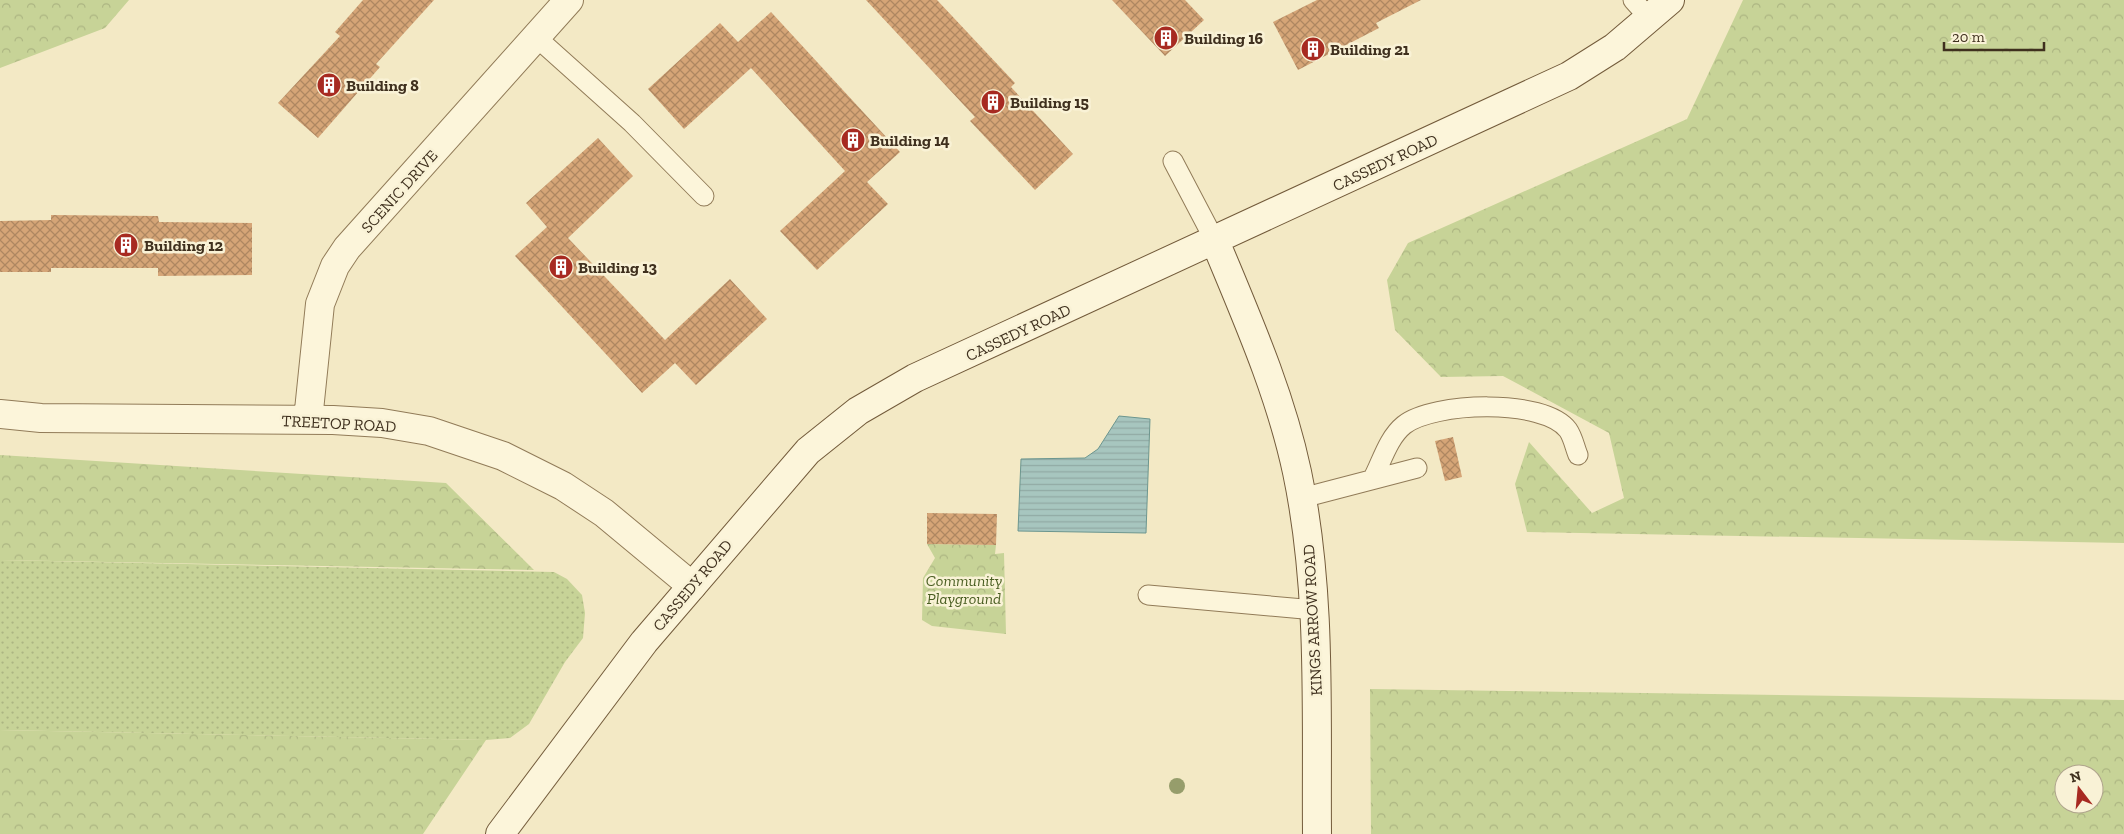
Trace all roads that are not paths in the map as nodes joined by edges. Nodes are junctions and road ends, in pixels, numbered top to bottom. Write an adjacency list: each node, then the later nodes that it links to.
1 (569, 0): 4 (street, SCENIC DRIVE)
2 (1670, 0): 3 (street, CASSEDY ROAD)
3 (1642, 10): 7 (street, CASSEDY ROAD)
4 (536, 37): 6 (lane); 9 (street, SCENIC DRIVE)
5 (1173, 161): 7 (lane)
6 (704, 196)
7 (1215, 241): 13 (street, KINGS ARROW ROAD); 14 (street, CASSEDY ROAD)
8 (0, 414): 9 (street, TREETOP ROAD)
9 (308, 420): 14 (street, TREETOP ROAD)
10 (1578, 455): 12 (lane)
11 (1417, 468): 12 (lane)
12 (1373, 478): 13 (lane)
13 (1302, 498): 16 (street, KINGS ARROW ROAD)
14 (692, 586): 17 (street, CASSEDY ROAD)
15 (1148, 595): 16 (lane)
16 (1315, 610): 18 (street, KINGS ARROW ROAD)
17 (500, 834)
18 (1317, 834)

